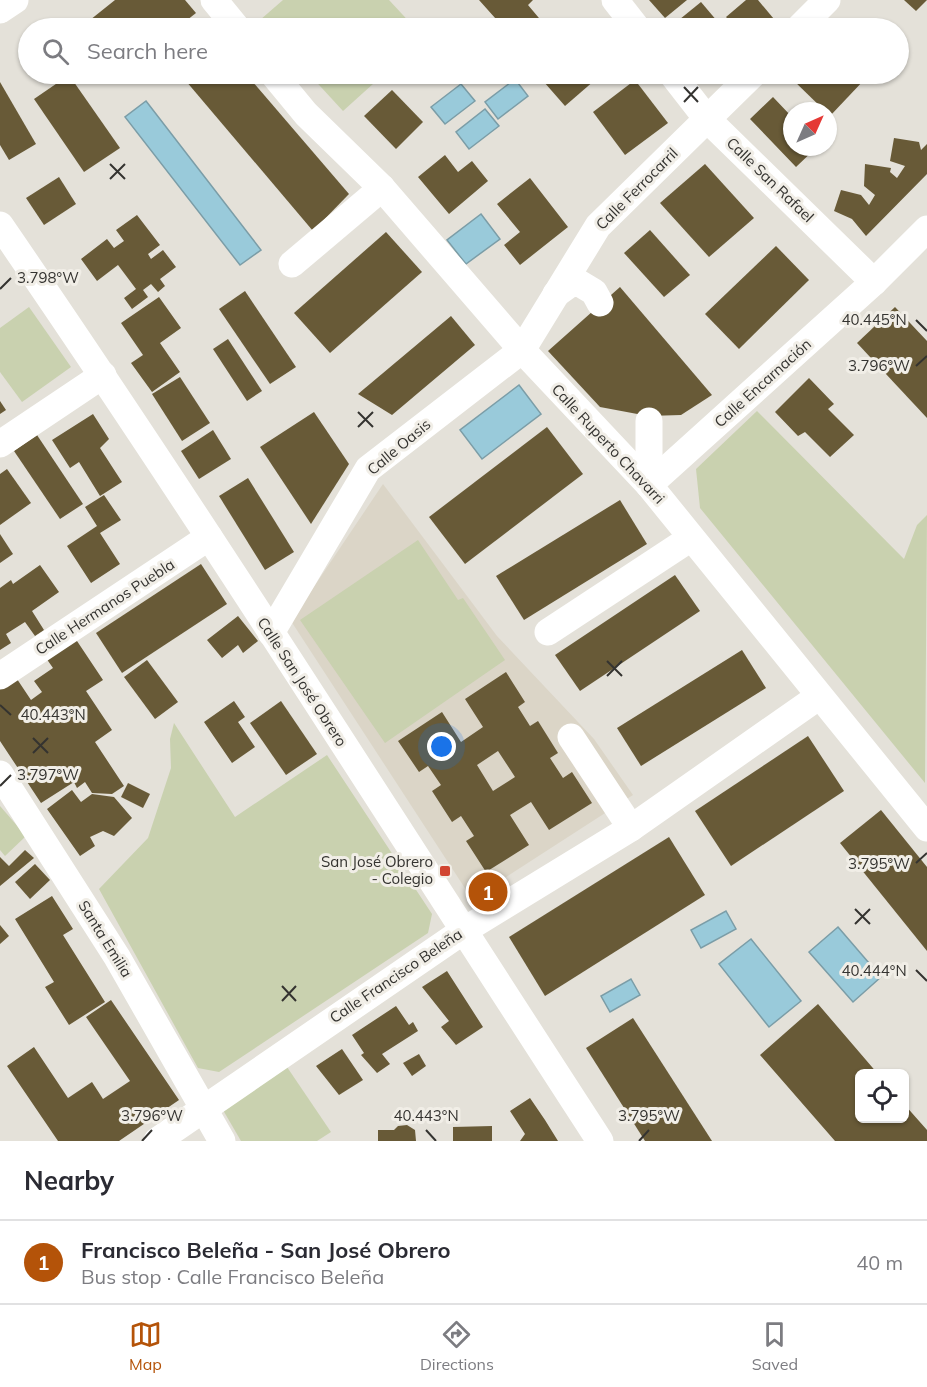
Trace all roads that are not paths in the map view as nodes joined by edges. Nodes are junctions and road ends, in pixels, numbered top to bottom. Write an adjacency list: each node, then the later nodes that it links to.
1 (15, 0): 5 (street)
2 (214, 0): 6 (street)
3 (615, 0): 7 (street)
4 (827, 0): 8 (street)
5 (0, 10)
6 (229, 18)
7 (629, 18)
8 (809, 18)
9 (281, 84): 13 (street, Calle Ruperto Chavarri)
10 (680, 84): 12 (street, Calle San Rafael)
11 (743, 84): 12 (street, Calle Ferrocarril)
12 (707, 119): 17 (street, Calle San Rafael); 18 (street, Calle Ferrocarril)
13 (382, 188): 16 (street); 20 (street, Calle Ruperto Chavarri)
14 (0, 225): 21 (street, Calle San José Obrero)
15 (927, 229): 17 (street, Calle Encarnación)
16 (292, 264)
17 (874, 282): 24 (street, Calle Encarnación)
18 (556, 294): 19 (street); 20 (street, Calle Ferrocarril)
19 (600, 303)
20 (522, 350): 24 (street, Calle Ruperto Chavarri); 28 (street, Calle Oasis)
21 (103, 375): 23 (street); 25 (street, Calle San José Obrero)
22 (649, 421): 24 (street)
23 (0, 444)
24 (649, 485): 26 (street, Calle Ruperto Chavarri)
25 (210, 537): 28 (street, Calle San José Obrero); 29 (street, Calle Hermanos Puebla)
26 (692, 538): 27 (street); 30 (street, Calle Ruperto Chavarri)
27 (548, 632)
28 (271, 633): 35 (street, Calle San José Obrero)
29 (0, 676)
30 (818, 697): 33 (street, Calle Francisco Beleña); 34 (street, Calle Ruperto Chavarri)
31 (571, 737): 33 (street)
32 (0, 774): 36 (street, Santa Emilia)
33 (631, 828): 35 (street, Calle Francisco Beleña)
34 (927, 828)
35 (463, 931): 36 (street, Calle Francisco Beleña); 39 (street, Calle San José Obrero)
36 (204, 1108): 37 (street, Calle Francisco Beleña); 38 (street, Santa Emilia)
37 (157, 1141)
38 (222, 1141)
39 (600, 1141)

